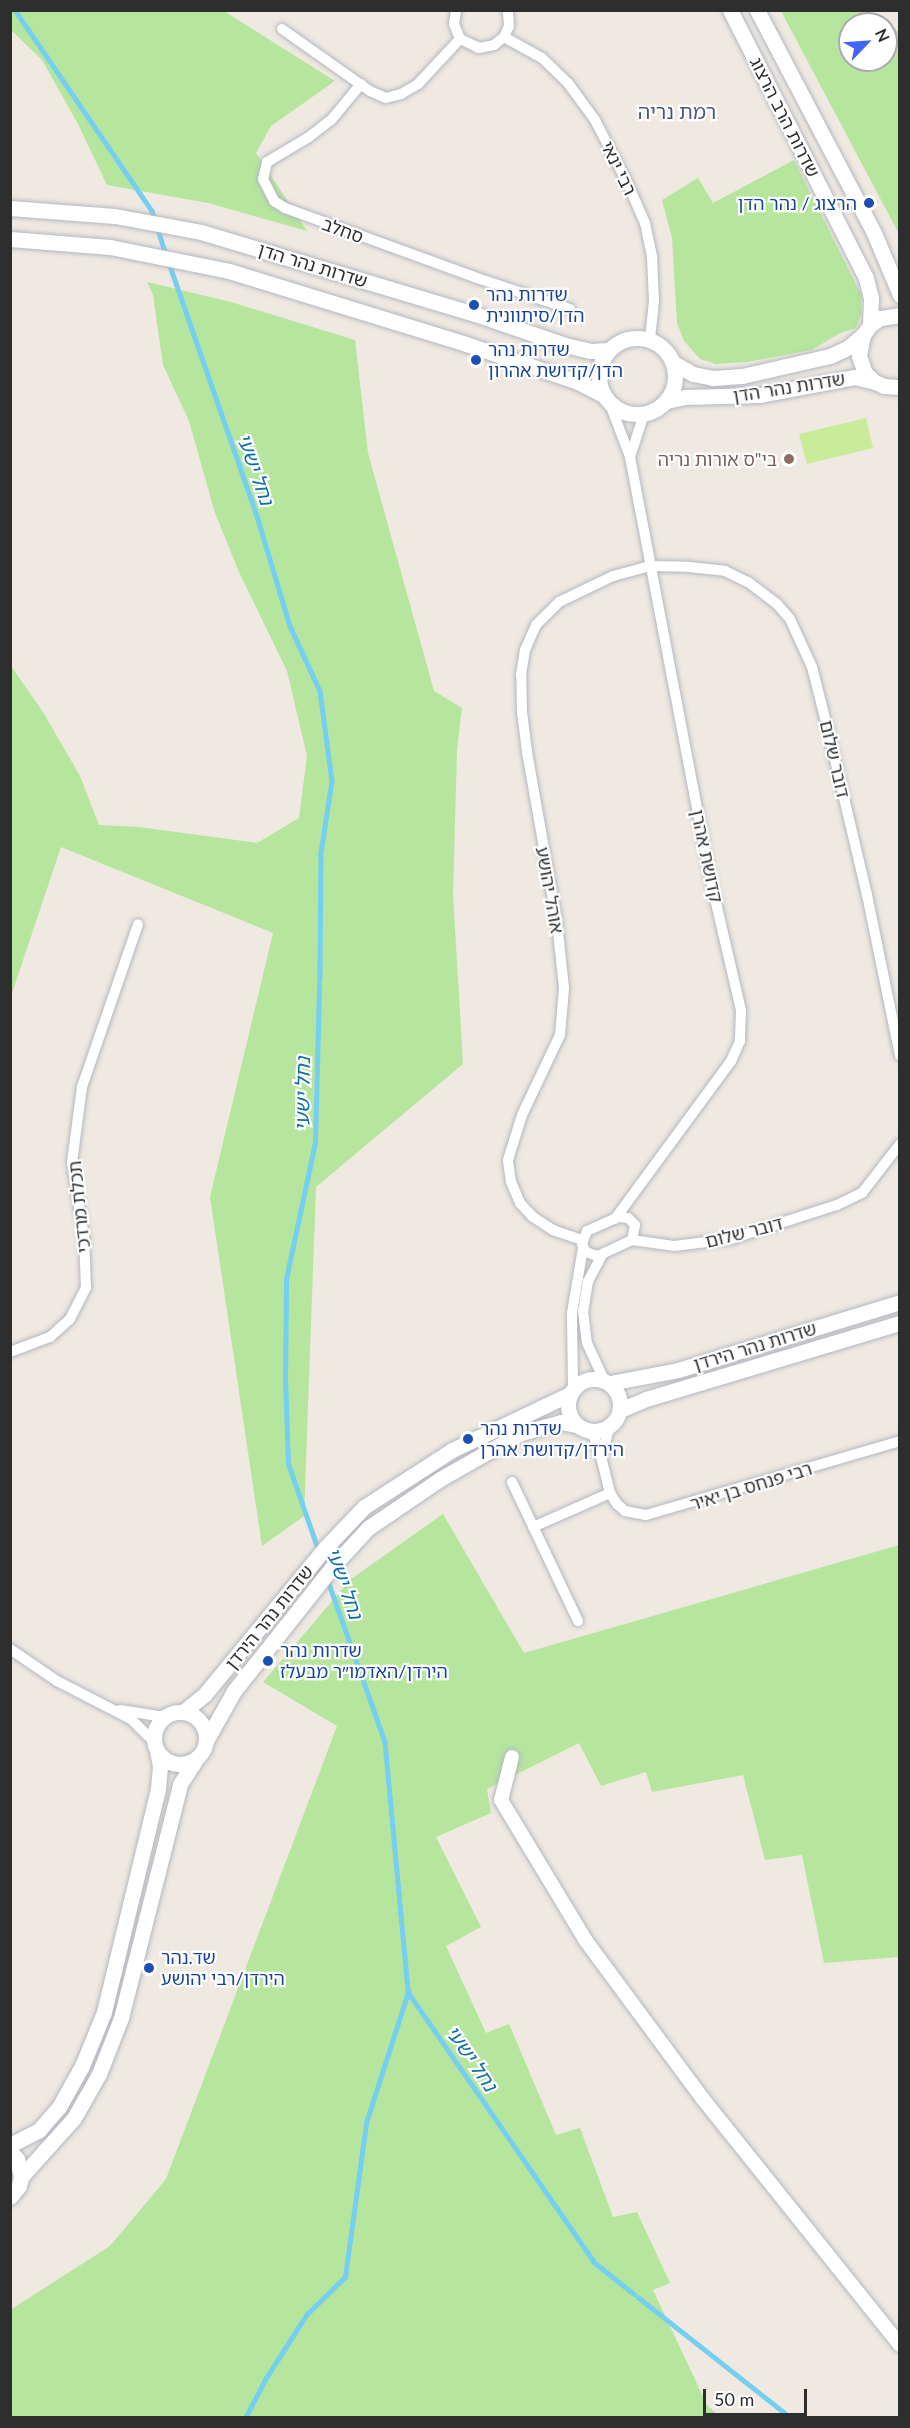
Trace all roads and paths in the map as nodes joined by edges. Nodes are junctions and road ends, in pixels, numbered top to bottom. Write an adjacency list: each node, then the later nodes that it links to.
1 (456, 10): 7 (street)
2 (508, 10): 6 (street)
3 (730, 10): 14 (main road, שדרות הרב הרצוג)
4 (757, 10): 11 (main road, שדרות הרב הרצוג)
5 (282, 29): 8 (street)
6 (504, 37): 7 (street); 15 (street, רבי ינאי)
7 (460, 39): 8 (street)
8 (361, 84): 12 (street, סחלב)
9 (10, 208): 16 (main road, שדרות נהר הדן)
10 (10, 240): 20 (main road, שדרות נהר הדן)
11 (900, 295)
12 (570, 309)
13 (900, 315): 14 (main road, שדרות נהר הדן)
14 (866, 330): 17 (main road, שדרות נהר הדן); 18 (main road, שדרות הרב הרצוג)
15 (650, 340): 16 (main road); 17 (main road)
16 (608, 350): 20 (main road)
17 (672, 362): 21 (main road)
18 (875, 382): 19 (main road, שדרות נהר הדן); 21 (main road, שדרות נהר הדן)
19 (898, 389)
20 (607, 399): 22 (main road); 23 (street, קדושת אהרן)
21 (667, 401): 22 (main road)
22 (644, 414): 23 (street, קדושת אהרן)
23 (630, 457): 24 (street, קדושת אהרן)
24 (650, 566): 26 (street, דובר שלום); 28 (street, קדושת אהרן); 30 (street, אוהל יהושע)
25 (138, 924): 34 (street, תכלת מרדכי)
26 (900, 1056)
27 (900, 1144): 29 (street, דובר שלום)
28 (615, 1219): 29 (street); 30 (street)
29 (632, 1240): 31 (street)
30 (583, 1244): 31 (street, אוהל יהושע); 36 (street)
31 (602, 1255): 35 (street)
32 (900, 1302): 35 (main road, שדרות נהר הירדן)
33 (900, 1323): 37 (main road, שדרות נהר הירדן)
34 (10, 1352)
35 (607, 1382): 36 (main road); 37 (main road)
36 (572, 1391): 39 (main road); 48 (main road, שדרות נהר הירדן)
37 (620, 1410): 38 (main road)
38 (609, 1427): 39 (main road); 41 (street)
39 (584, 1428): 41 (street); 50 (main road, שדרות נהר הירדן)
40 (900, 1441): 43 (street, רבי פנחס בן יאיר)
41 (601, 1462): 43 (street)
42 (512, 1482): 44 (street)
43 (610, 1493): 44 (street)
44 (533, 1527): 45 (street)
45 (578, 1621)
46 (10, 1649): 47 (street)
47 (103, 1704): 49 (street); 51 (street)
48 (183, 1712): 49 (main road); 50 (main road)
49 (164, 1717): 51 (main road)
50 (207, 1739): 53 (main road)
51 (156, 1747): 53 (main road); 54 (main road)
52 (512, 1756): 58 (street)
53 (195, 1761): 56 (main road)
54 (10, 2145)
55 (10, 2151): 56 (main road)
56 (21, 2177): 57 (main road)
57 (10, 2197)
58 (900, 2345)

